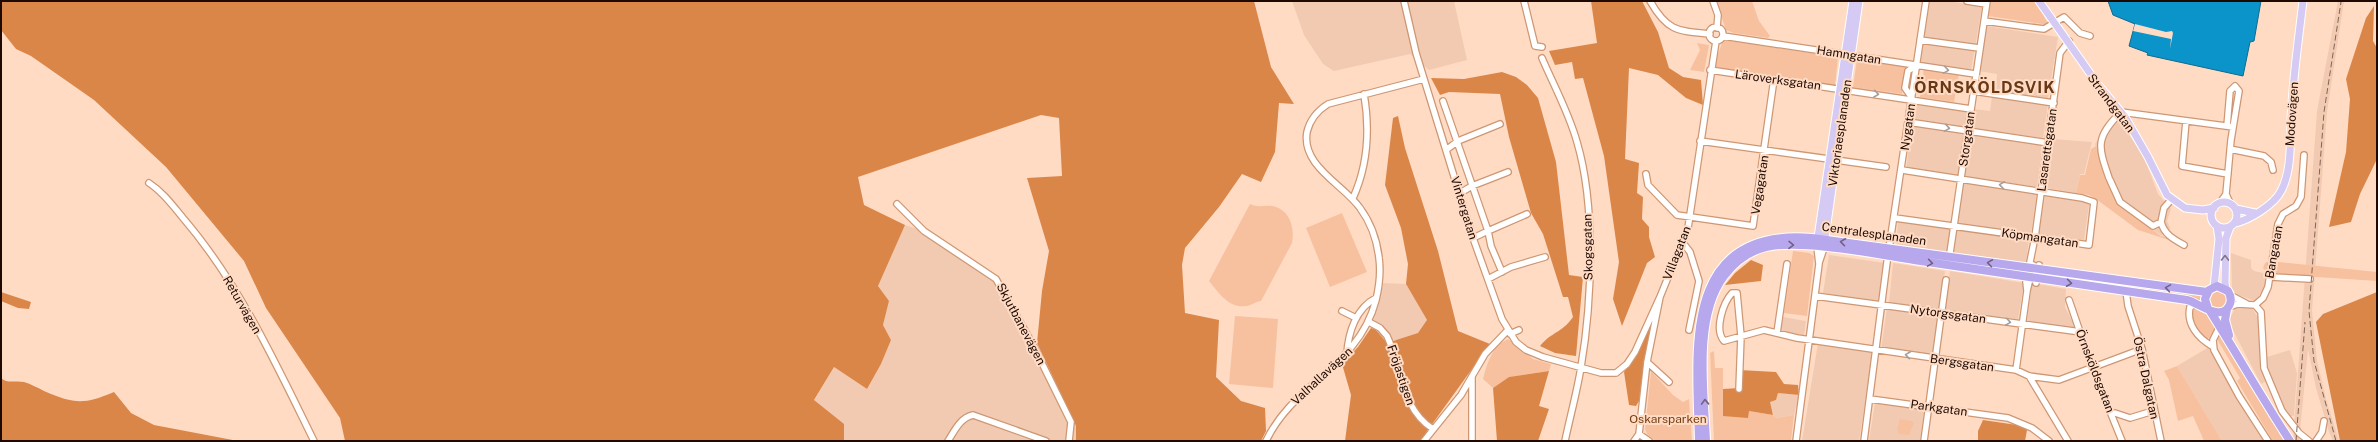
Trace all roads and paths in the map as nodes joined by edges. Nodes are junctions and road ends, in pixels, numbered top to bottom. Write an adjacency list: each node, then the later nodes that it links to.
1 (1404, 1): 28 (street, Vintergatan)
2 (1524, 1): 21 (street)
3 (1650, 1): 15 (street)
4 (1713, 1): 14 (street)
5 (1853, 1): 23 (main road, Viktoriaesplanaden)
6 (1858, 1): 23 (main road, Viktoriaesplanaden)
7 (1926, 1): 18 (street)
8 (1967, 1): 11 (street)
9 (2039, 1): 13 (main road, Strandgatan)
10 (2303, 1): 71 (main road, Modovägen)
11 (1987, 3): 12 (street, Storgatan)
12 (1984, 21): 13 (street); 22 (street, Storgatan)
13 (2055, 24): 17 (street); 20 (main road, Strandgatan)
14 (1718, 28): 15 (street); 16 (street)
15 (1710, 34): 19 (street)
16 (1723, 36): 19 (street); 23 (street, Hamngatan)
17 (2090, 36)
18 (1920, 40): 22 (street); 25 (street)
19 (1716, 41): 26 (street)
20 (2069, 41): 35 (street, Lasarettsgatan); 37 (main road, Strandgatan)
21 (1542, 47)
22 (1979, 48): 27 (street, Storgatan)
23 (1848, 55): 25 (street, Hamngatan); 30 (main road, Viktoriaesplanaden)
24 (1542, 58): 131 (street, Skogsgatan)
25 (1916, 65): 27 (street, Hamngatan, one-way to 27); 33 (street)
26 (1710, 70): 29 (street, Läroverksgatan); 44 (street, Villagatan)
27 (1975, 74): 31 (street, Storgatan)
28 (1424, 79): 32 (street, Valhallavägen); 47 (street, Vintergatan)
29 (1774, 79): 30 (street, Läroverksgatan); 48 (street, Vegagatan)
30 (1844, 89): 33 (street, Läroverksgatan, one-way to 33); 50 (main road, Viktoriaesplanaden)
31 (1973, 91): 35 (street); 36 (street, Storgatan)
32 (1364, 94): 63 (street); 63 (street, Valhallavägen)
33 (1912, 98): 36 (street, Läroverksgatan); 39 (street, Nygatan)
34 (1443, 101): 43 (street)
35 (2054, 103): 45 (street, Lasarettsgatan)
36 (1971, 109): 42 (street, Storgatan)
37 (2121, 112): 38 (street); 64 (main road, Strandgatan); 76 (street)
38 (2186, 121): 41 (street); 56 (street)
39 (1908, 122): 42 (street, one-way to 42); 52 (street, Nygatan)
40 (1500, 124): 43 (street)
41 (2230, 126): 41 (street); 46 (street)
42 (1968, 131): 45 (street); 57 (street, Storgatan)
43 (1458, 141): 47 (street); 59 (street)
44 (1700, 141): 48 (street); 73 (street, Villagatan)
45 (2049, 143): 60 (street, Lasarettsgatan)
46 (2230, 149): 53 (street); 56 (street)
47 (1446, 150): 61 (street, Vintergatan)
48 (1765, 150): 50 (street); 73 (street, Vegagatan)
49 (2304, 155): 93 (street, Bangatan)
50 (1834, 160): 51 (street); 83 (main road, Viktoriaesplanaden)
51 (1886, 167)
52 (1902, 170): 57 (street); 74 (street, Nygatan)
53 (2273, 170)
54 (1508, 172): 59 (street)
55 (1646, 174): 73 (street)
56 (2228, 174): 62 (street)
57 (1961, 179): 60 (street, one-way to 57); 78 (street, Storgatan)
58 (149, 183): 144 (street, Returvägen)
59 (1472, 186): 61 (street); 80 (street)
60 (2041, 190): 81 (street, Lasarettsgatan); 81 (street, Köpmangatan)
61 (1460, 193): 82 (street, Vintergatan)
62 (2226, 194): 65 (street); 66 (street)
63 (1352, 198): 102 (street, Valhallavägen)
64 (2171, 200): 70 (main road); 76 (street)
65 (2220, 203): 66 (main road); 68 (main road)
66 (2230, 203): 69 (main road)
67 (897, 204): 147 (street, Skjutbanevägen)
68 (2214, 208): 70 (main road); 75 (main road)
69 (2236, 209): 71 (main road); 77 (main road)
70 (2203, 210): 75 (main road)
71 (2255, 213): 77 (main road, Modovägen)
72 (1527, 214): 80 (street)
73 (1690, 217): 84 (street, Villagatan)
74 (1896, 218): 78 (street, Köpmangatan); 87 (street, Nygatan)
75 (2212, 220): 79 (main road)
76 (2161, 222): 85 (street)
77 (2233, 225): 79 (main road); 99 (main road, one-way to 77)
78 (1954, 226): 81 (street, Köpmangatan); 88 (street, Storgatan)
79 (2217, 226): 97 (main road)
80 (1488, 231): 82 (street); 91 (street)
81 (2035, 237): 92 (street, Lasarettsgatan)
82 (1473, 238): 94 (street, Vintergatan)
83 (1822, 239): 86 (main road, Viktoriaesplanaden); 87 (highway, Centralesplanaden, one-way to 83); 154 (highway, Centralesplanaden)
84 (1683, 243): 101 (street, Villagatan); 117 (street)
85 (2184, 245)
86 (1820, 248): 87 (highway, Centralesplanaden); 100 (street, Viktoriaesplanaden); 155 (highway, Centralesplanaden, one-way to 86)
87 (1891, 253): 92 (highway, Centralesplanaden); 105 (street, Nygatan)
88 (1950, 253)
89 (1546, 257): 91 (street)
90 (1787, 264): 120 (street)
91 (1502, 272): 94 (street)
92 (2033, 272): 97 (highway, Centralesplanaden, one-way to 92); 98 (highway, Centralesplanaden, one-way to 98); 114 (street, Lasarettsgatan)
93 (2270, 277): 95 (street); 107 (street, Bangatan)
94 (1488, 279): 118 (street, Vintergatan)
95 (2310, 279)
96 (1946, 280): 111 (street)
97 (2210, 289): 99 (highway); 109 (highway)
98 (2126, 291): 104 (highway, Centralesplanaden); 125 (street, Östra Dalgatan)
99 (2228, 292): 106 (street); 108 (highway)
100 (1815, 296): 105 (street, Nytorgsgatan); 122 (street, Viktoriaesplanaden)
101 (1660, 297): 129 (street, Villagatan); 131 (street, Vintergatan)
102 (1376, 298): 112 (street); 113 (street, Valhallavägen)
103 (2069, 300): 119 (street, Örnsköldsgatan)
104 (2197, 303): 109 (highway, Centralesplanaden); 124 (street)
105 (1883, 304): 111 (street, Nytorgsgatan); 126 (street, Nygatan)
106 (2248, 304): 107 (street); 108 (street)
107 (2255, 305): 165 (street)
108 (2228, 308): 109 (highway); 123 (highway)
109 (2209, 310): 115 (highway)
110 (1342, 312): 112 (street)
111 (1941, 313): 114 (street, Nytorgsgatan, one-way to 114); 128 (street)
112 (1356, 318): 127 (street)
113 (1369, 322): 127 (street, Valhallavägen); 142 (street, Fröjastigen)
114 (2022, 324): 119 (street, Nytorgsgatan); 132 (street, Lasarettsgatan)
115 (2220, 326): 123 (highway); 124 (street)
116 (1519, 330): 118 (street)
117 (1689, 330)
118 (1509, 332): 131 (street, Vintergatan); 134 (street)
119 (2081, 332): 130 (street, Örnsköldsgatan)
120 (1777, 333): 121 (street, Bergsgatan); 122 (street, Bergsgatan)
121 (1741, 336): 121 (street); 136 (street)
122 (1810, 340): 126 (street, Bergsgatan); 156 (street, Viktoriaesplanaden)
123 (2231, 341): 164 (highway)
124 (2212, 346): 163 (street)
125 (2142, 349): 130 (street, Bergsgatan); 139 (street, Östra Dalgatan)
126 (1877, 350): 128 (street, Bergsgatan, one-way to 126); 137 (street, Nygatan)
127 (1347, 354): 148 (street, Valhallavägen)
128 (1935, 359): 132 (street, Bergsgatan); 138 (street)
129 (1647, 362): 135 (street); 143 (street, Villagatan)
130 (2092, 366): 133 (street, Bergsgatan); 161 (street, Örnsköldsgatan)
131 (1581, 367): 151 (street, Skogsgatan)
132 (2016, 370): 133 (street, Bergsgatan)
133 (2028, 376): 160 (street)
134 (1472, 377): 142 (street); 150 (street)
135 (1669, 382)
136 (1739, 389)
137 (1870, 399): 138 (street, Parkgatan); 157 (street, Nygatan)
138 (1928, 407): 158 (street); 159 (street, Parkgatan)
139 (2153, 411): 140 (street); 162 (street, Östra Dalgatan)
140 (2115, 413)
141 (2324, 422): 166 (street)
142 (1433, 429): 149 (street)
143 (1639, 434): 152 (street, Villagatan); 153 (street)
144 (314, 441)
145 (948, 441): 146 (street)
146 (1046, 441)
147 (1069, 441)
148 (1266, 441)
149 (1424, 441)
150 (1472, 441)
151 (1565, 441)
152 (1634, 441)
153 (1649, 441)
154 (1699, 441)
155 (1706, 441)
156 (1796, 441)
157 (1864, 441)
158 (1924, 441)
159 (2049, 441)
160 (2068, 441)
161 (2122, 441)
162 (2161, 441)
163 (2268, 441)
164 (2290, 441)
165 (2309, 441)
166 (2316, 441)

